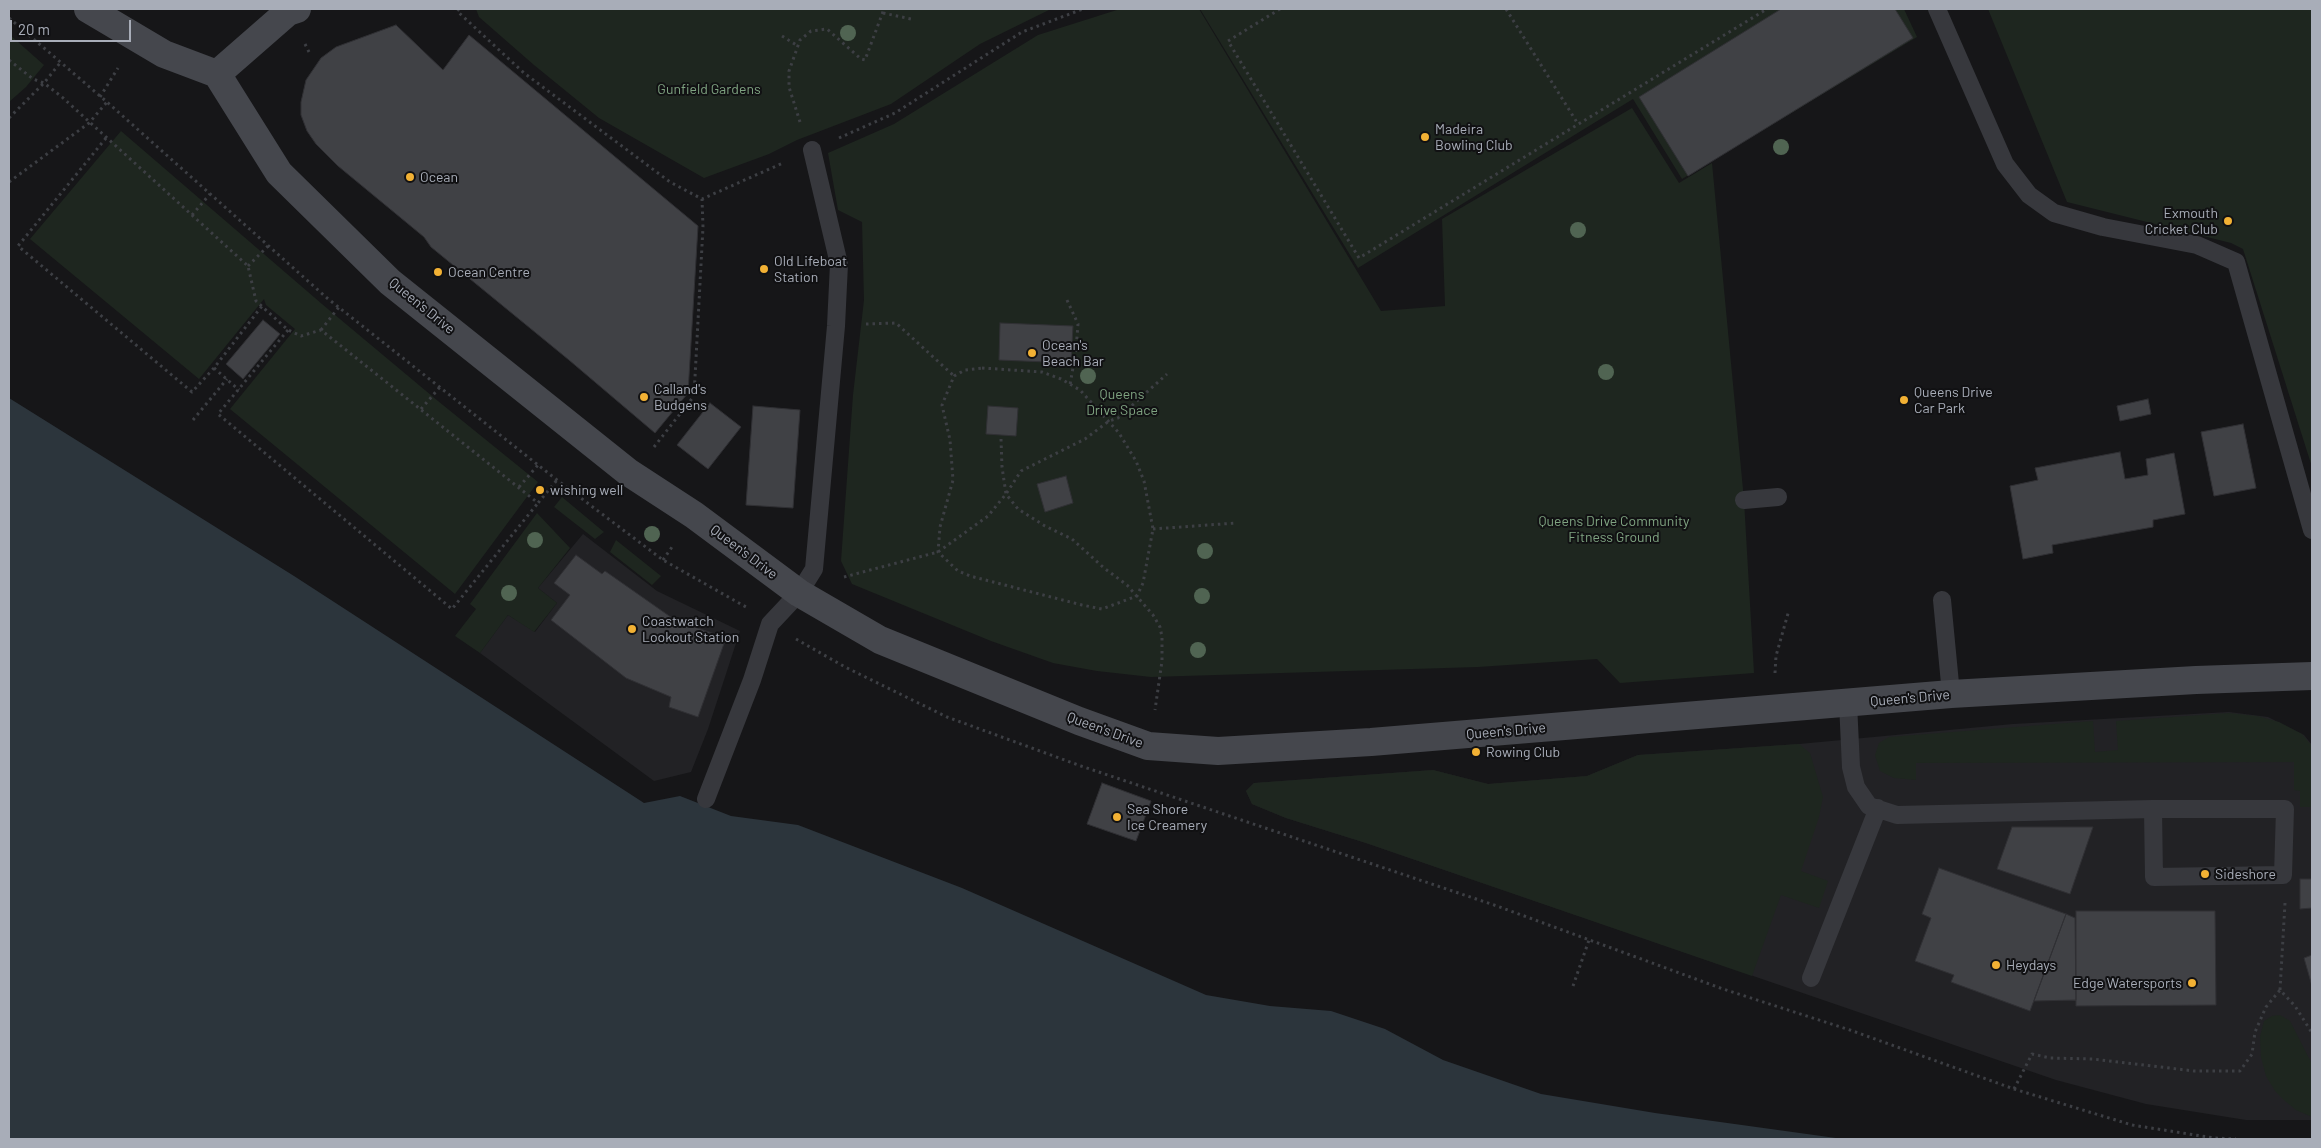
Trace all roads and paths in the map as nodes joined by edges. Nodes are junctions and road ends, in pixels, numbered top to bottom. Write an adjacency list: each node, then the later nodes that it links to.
1 (88, 9): 16 (street)
2 (297, 9): 16 (street)
3 (459, 9): 27 (path)
4 (1083, 9): 24 (path)
5 (1280, 9): 22 (path)
6 (1506, 9): 22 (path)
7 (1767, 9): 22 (path)
8 (1937, 9): 58 (lane)
9 (884, 11): 11 (path); 13 (path)
10 (9, 18): 15 (path)
11 (911, 19)
12 (782, 36): 13 (path)
13 (798, 46): 19 (path)
14 (9, 60): 17 (path)
15 (60, 63): 17 (path); 18 (path)
16 (217, 74): 61 (street, Queen's Drive)
17 (44, 83): 20 (path); 21 (path)
18 (107, 102): 21 (path); 26 (path)
19 (793, 105)
20 (9, 118)
21 (89, 123): 23 (path); 25 (path)
22 (1578, 124)
23 (106, 138): 28 (path); 37 (path)
24 (812, 150): 27 (path); 34 (lane)
25 (9, 182)
26 (210, 194): 28 (path); 29 (path)
27 (702, 199): 48 (path)
28 (192, 215): 30 (path)
29 (268, 246): 30 (path); 33 (path)
30 (248, 266): 32 (path)
31 (1067, 300): 41 (path)
32 (262, 306): 35 (path); 37 (path)
33 (338, 307): 36 (path); 42 (path)
34 (836, 326): 39 (path); 61 (lane)
35 (288, 330): 36 (path); 43 (path)
36 (321, 330): 44 (path)
37 (214, 368): 40 (path)
38 (1167, 374): 46 (path)
39 (954, 376): 41 (path); 59 (path)
40 (227, 379): 43 (path); 45 (path)
41 (1070, 385): 46 (path)
42 (440, 387): 44 (path); 49 (path)
43 (239, 390): 55 (path)
44 (421, 409): 51 (path)
45 (193, 420)
46 (1108, 421): 52 (path); 57 (path)
47 (1001, 439): 52 (path)
48 (654, 447)
49 (538, 465): 50 (path); 51 (path)
50 (557, 480): 55 (path); 65 (path)
51 (519, 488): 55 (path)
52 (1006, 494): 59 (path); 62 (path)
53 (1778, 497): 54 (lane)
54 (1744, 500)
55 (538, 503)
56 (1236, 523): 57 (path)
57 (1153, 528): 62 (path)
58 (2312, 530)
59 (938, 552): 60 (path); 62 (path)
60 (839, 579)
61 (799, 593): 65 (lane); 69 (street, Queen's Drive)
62 (1137, 596): 70 (path)
63 (1942, 600): 68 (lane)
64 (1789, 610): 66 (path)
65 (770, 624): 71 (lane); 75 (path)
66 (1775, 674)
67 (2312, 676): 68 (street, Queen's Drive)
68 (1951, 694): 69 (street, Queen's Drive)
69 (1848, 703): 72 (lane)
70 (1155, 710)
71 (706, 799)
72 (1878, 808): 73 (lane); 76 (lane)
73 (2153, 809): 74 (lane); 74 (lane)
74 (2283, 876): 78 (path)
75 (1589, 940): 77 (path); 80 (path)
76 (1811, 978)
77 (1573, 986)
78 (2280, 990): 79 (path); 80 (path)
79 (2312, 1033)
80 (2014, 1089): 81 (path)
81 (2236, 1139)

